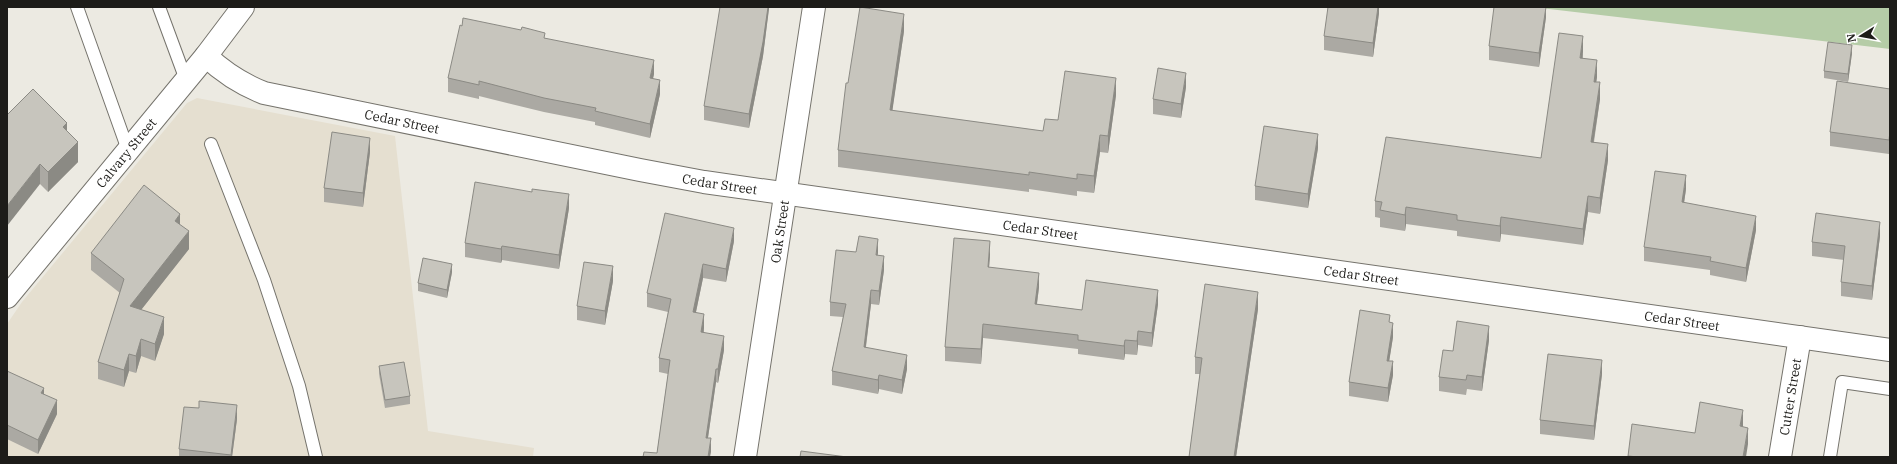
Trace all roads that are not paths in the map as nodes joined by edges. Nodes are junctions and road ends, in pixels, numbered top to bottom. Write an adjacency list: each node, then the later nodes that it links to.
1 (77, 7): 8 (lane)
2 (159, 7): 6 (lane)
3 (243, 7): 5 (street, Calvary Street)
4 (814, 7): 9 (street, Oak Street)
5 (206, 56): 6 (street, Calvary Street); 9 (street, Cedar Street)
6 (186, 80): 8 (street, Calvary Street)
7 (211, 144): 14 (lane)
8 (128, 150): 10 (street, Calvary Street)
9 (785, 194): 11 (street, Cedar Street); 15 (street, Oak Street)
10 (7, 298)
11 (1800, 337): 12 (street, Cedar Street); 16 (street, Cutter Street)
12 (1890, 350)
13 (1890, 389): 17 (lane)
14 (316, 457)
15 (745, 457)
16 (1780, 457)
17 (1830, 457)

